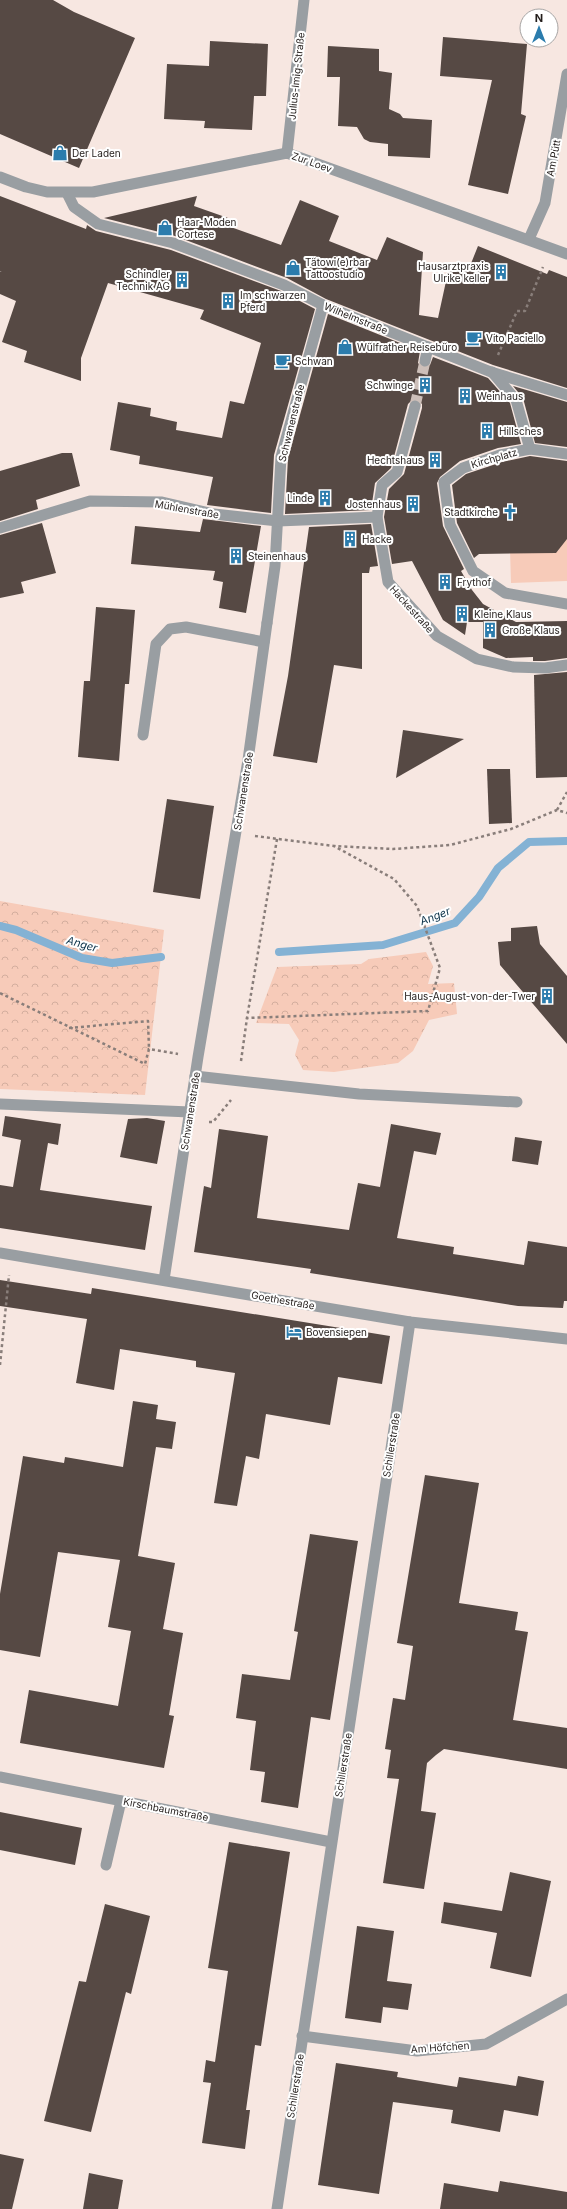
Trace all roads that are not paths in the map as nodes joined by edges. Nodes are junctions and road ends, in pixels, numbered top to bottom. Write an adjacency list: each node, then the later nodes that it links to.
1 (304, 0): 3 (street, Julius-Imig-Straße)
2 (567, 74): 6 (street, Am Pütt)
3 (287, 153): 5 (street, Zur Loev); 6 (street, Zur Loev)
4 (0, 178): 5 (street, Zur Loev)
5 (67, 193): 8 (street, Wilhelmstraße)
6 (529, 239): 7 (street, Zur Loev)
7 (567, 254)
8 (323, 305): 9 (street, Wilhelmstraße); 17 (street, Schwanenstraße)
9 (428, 347): 10 (street); 11 (street, Wilhelmstraße)
10 (425, 361)
11 (491, 372): 12 (street, Wilhelmstraße); 14 (street, Kirchplatz)
12 (567, 396)
13 (415, 406): 16 (street, Hackestraße)
14 (530, 449): 15 (street, Kirchplatz); 19 (street, Kirchplatz)
15 (567, 454)
16 (377, 517): 17 (street, Mühlenstraße); 21 (street, Hackestraße)
17 (278, 521): 18 (street, Mühlenstraße); 20 (street, Schwanenstraße)
18 (0, 528)
19 (567, 604)
20 (264, 642): 22 (street); 23 (street, Schwanenstraße)
21 (567, 665)
22 (143, 734)
23 (195, 1076): 24 (street); 26 (street, Schwanenstraße)
24 (517, 1102)
25 (0, 1104): 26 (street)
26 (190, 1112): 28 (street, Schwanenstraße)
27 (5, 1254): 28 (street, Goethestraße)
28 (164, 1280): 29 (street, Goethestraße)
29 (410, 1322): 30 (street, Goethestraße); 33 (street, Schillerstraße)
30 (567, 1339)
31 (0, 1777): 32 (street, Kirschbaumstraße)
32 (121, 1801): 33 (street, Kirschbaumstraße); 34 (street)
33 (331, 1842): 36 (street, Schillerstraße)
34 (106, 1865)
35 (567, 1999): 36 (street, Am Höfchen)
36 (302, 2036): 37 (street, Schillerstraße)
37 (277, 2209)

